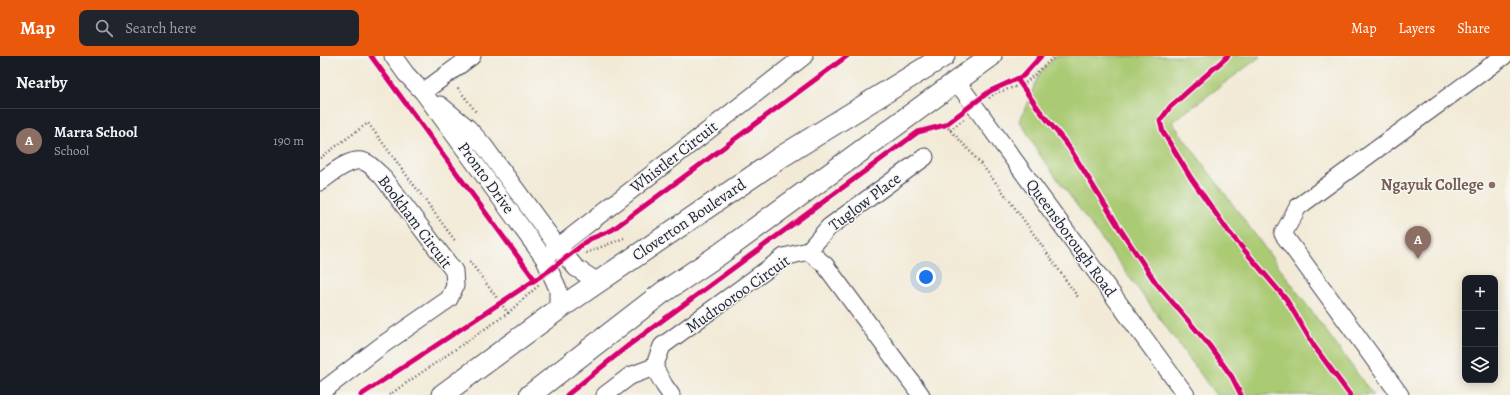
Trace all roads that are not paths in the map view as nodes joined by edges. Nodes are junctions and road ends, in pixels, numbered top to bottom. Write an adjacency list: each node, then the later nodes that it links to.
1 (393, 56): 8 (street, Pronto Drive)
2 (472, 56): 8 (street)
3 (804, 56): 11 (street, Whistler Circuit)
4 (944, 56): 14 (street, Cloverton Boulevard)
5 (991, 56): 7 (street)
6 (1504, 56): 24 (street)
7 (957, 82): 19 (street); 23 (street, Queensborough Road)
8 (423, 92): 11 (street); 13 (street, Pronto Drive)
9 (925, 157): 12 (street, Tuglow Place)
10 (320, 182): 17 (street, Bookham Circuit)
11 (558, 247): 13 (street, Whistler Circuit); 14 (street)
12 (808, 251): 16 (street, Mudrooroo Circuit); 22 (street, Mudrooroo Circuit)
13 (544, 258): 15 (street, Pronto Drive)
14 (598, 282): 15 (street, Cloverton Boulevard)
15 (558, 309): 18 (street, Cloverton Boulevard)
16 (654, 367): 20 (street); 21 (street)
17 (320, 394)
18 (442, 395)
19 (530, 395)
20 (605, 395)
21 (672, 395)
22 (921, 395)
23 (1186, 395)
24 (1400, 395)

